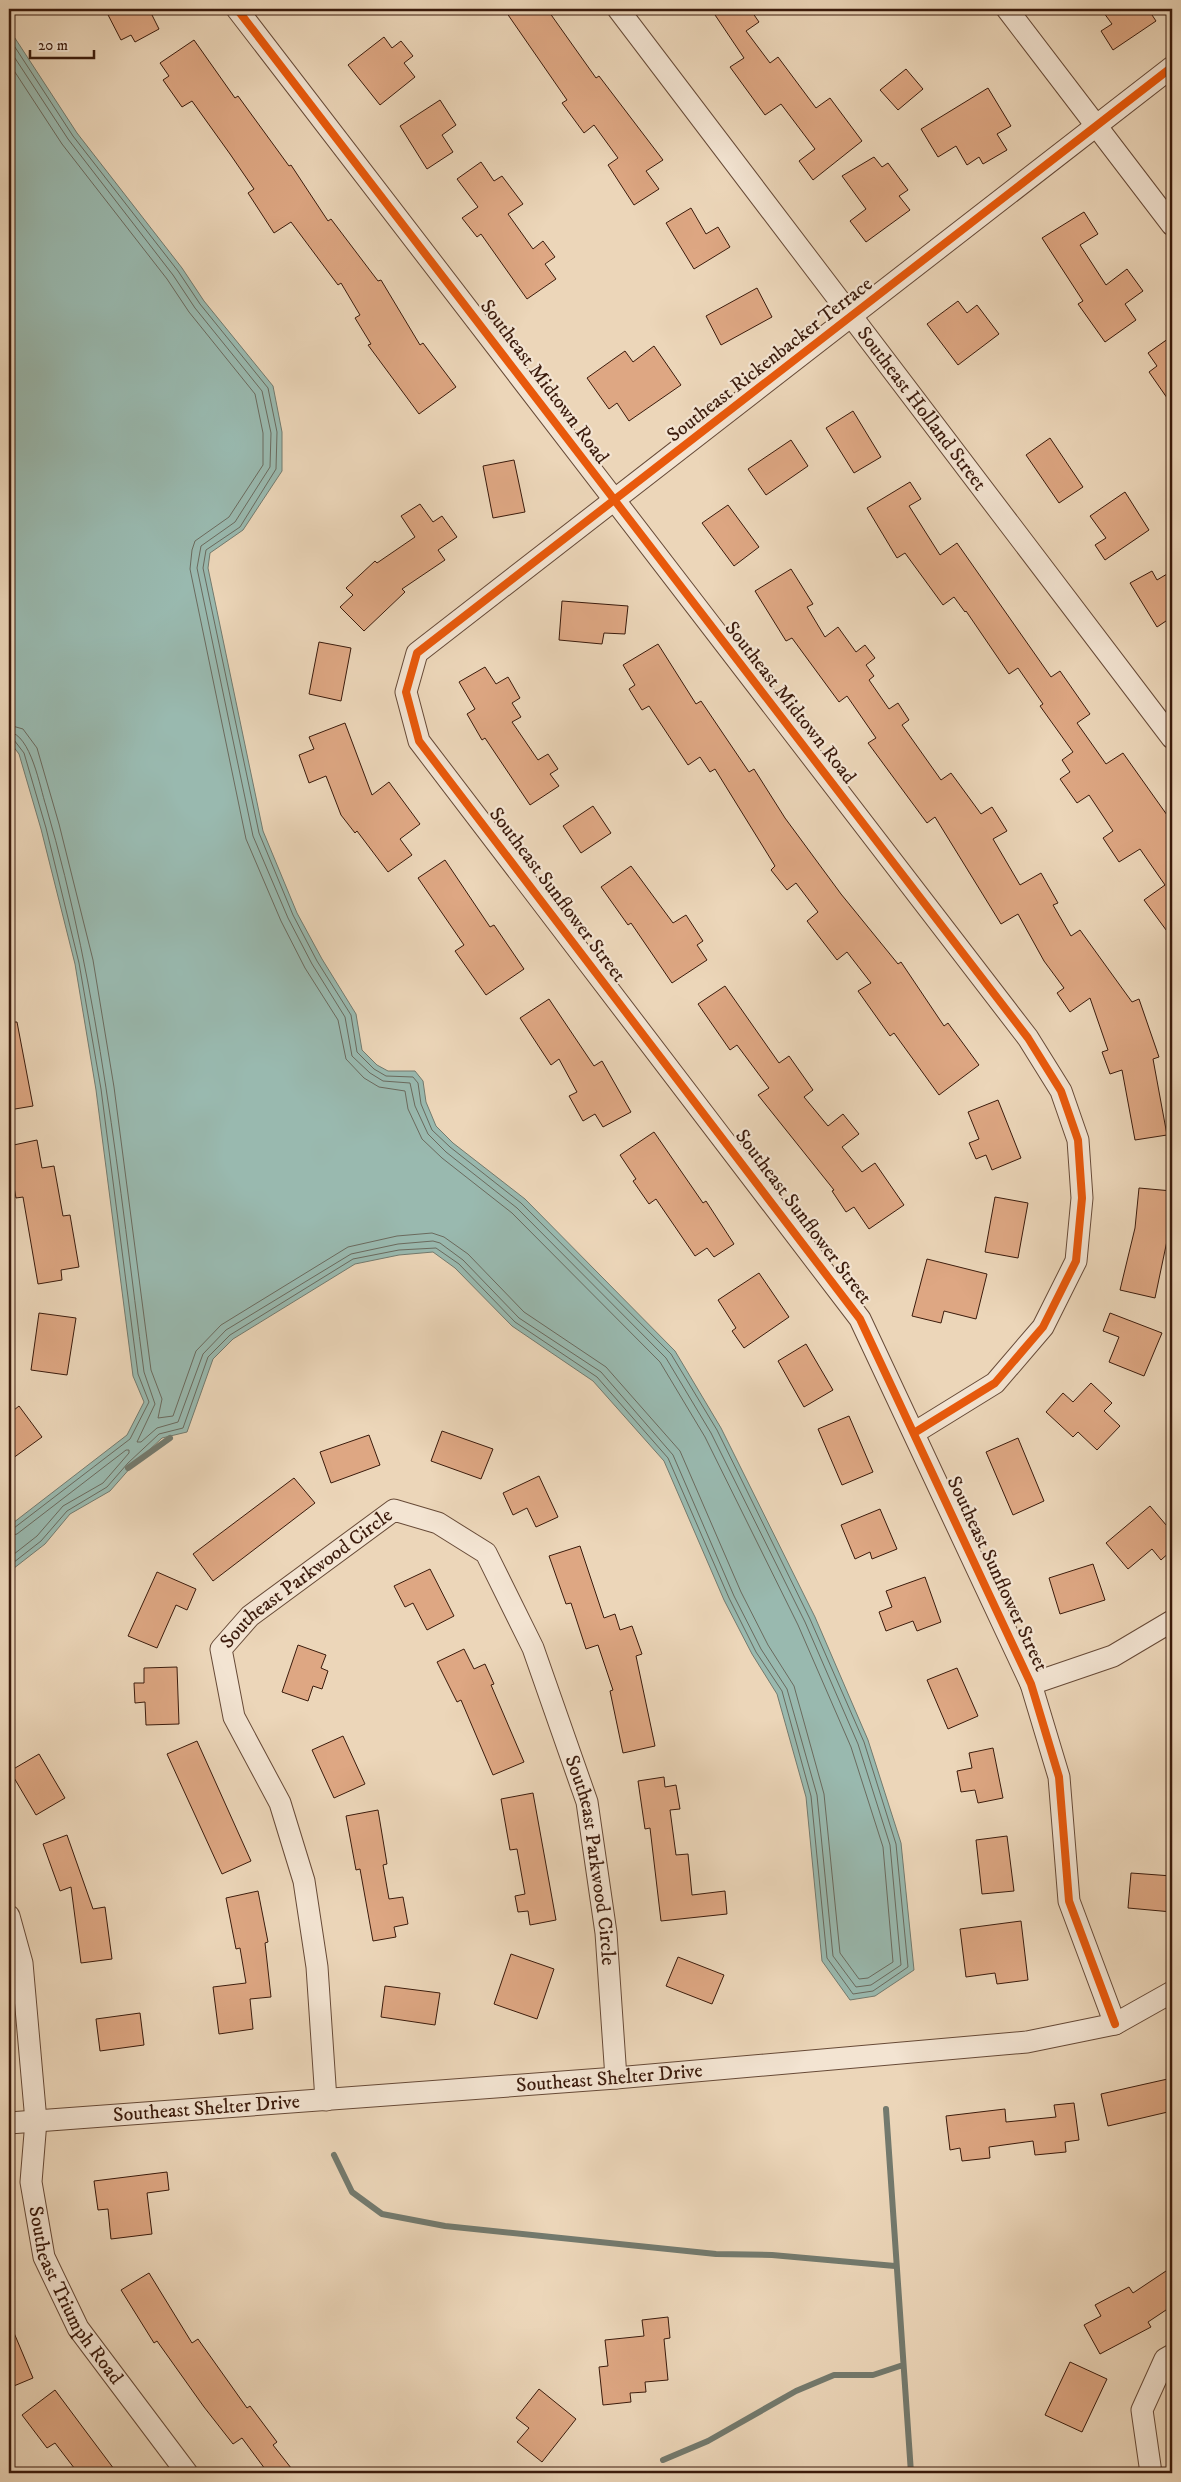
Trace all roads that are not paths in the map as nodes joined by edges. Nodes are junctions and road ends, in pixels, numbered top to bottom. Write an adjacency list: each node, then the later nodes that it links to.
1 (237, 9): 8 (street, Southeast Midtown Road)
2 (618, 9): 7 (street, Southeast Holland Street)
3 (1007, 9): 5 (street)
4 (1172, 67): 5 (street, Southeast Rickenbacker Terrace)
5 (1097, 125): 6 (street); 7 (street, Southeast Rickenbacker Terrace)
6 (1172, 225)
7 (852, 317): 8 (street, Southeast Rickenbacker Terrace); 10 (street, Southeast Holland Street)
8 (614, 502): 9 (street, Southeast Rickenbacker Terrace); 11 (street, Southeast Midtown Road)
9 (406, 692): 11 (street, Southeast Sunflower Street)
10 (1172, 738)
11 (914, 1433): 13 (street, Southeast Sunflower Street)
12 (1172, 1621): 13 (street)
13 (1031, 1684): 16 (street, Southeast Sunflower Street)
14 (9, 1916): 19 (street, Southeast Triumph Road)
15 (1172, 1992): 16 (street, Southeast Shelter Drive)
16 (1115, 2024): 17 (street, Southeast Shelter Drive)
17 (616, 2078): 18 (street, Southeast Shelter Drive); 18 (street, Southeast Parkwood Circle)
18 (326, 2100): 19 (street, Southeast Shelter Drive)
19 (36, 2121): 20 (street, Southeast Shelter Drive); 22 (street, Southeast Triumph Road)
20 (9, 2123)
21 (1172, 2355): 23 (street)
22 (187, 2473)
23 (1151, 2473)

